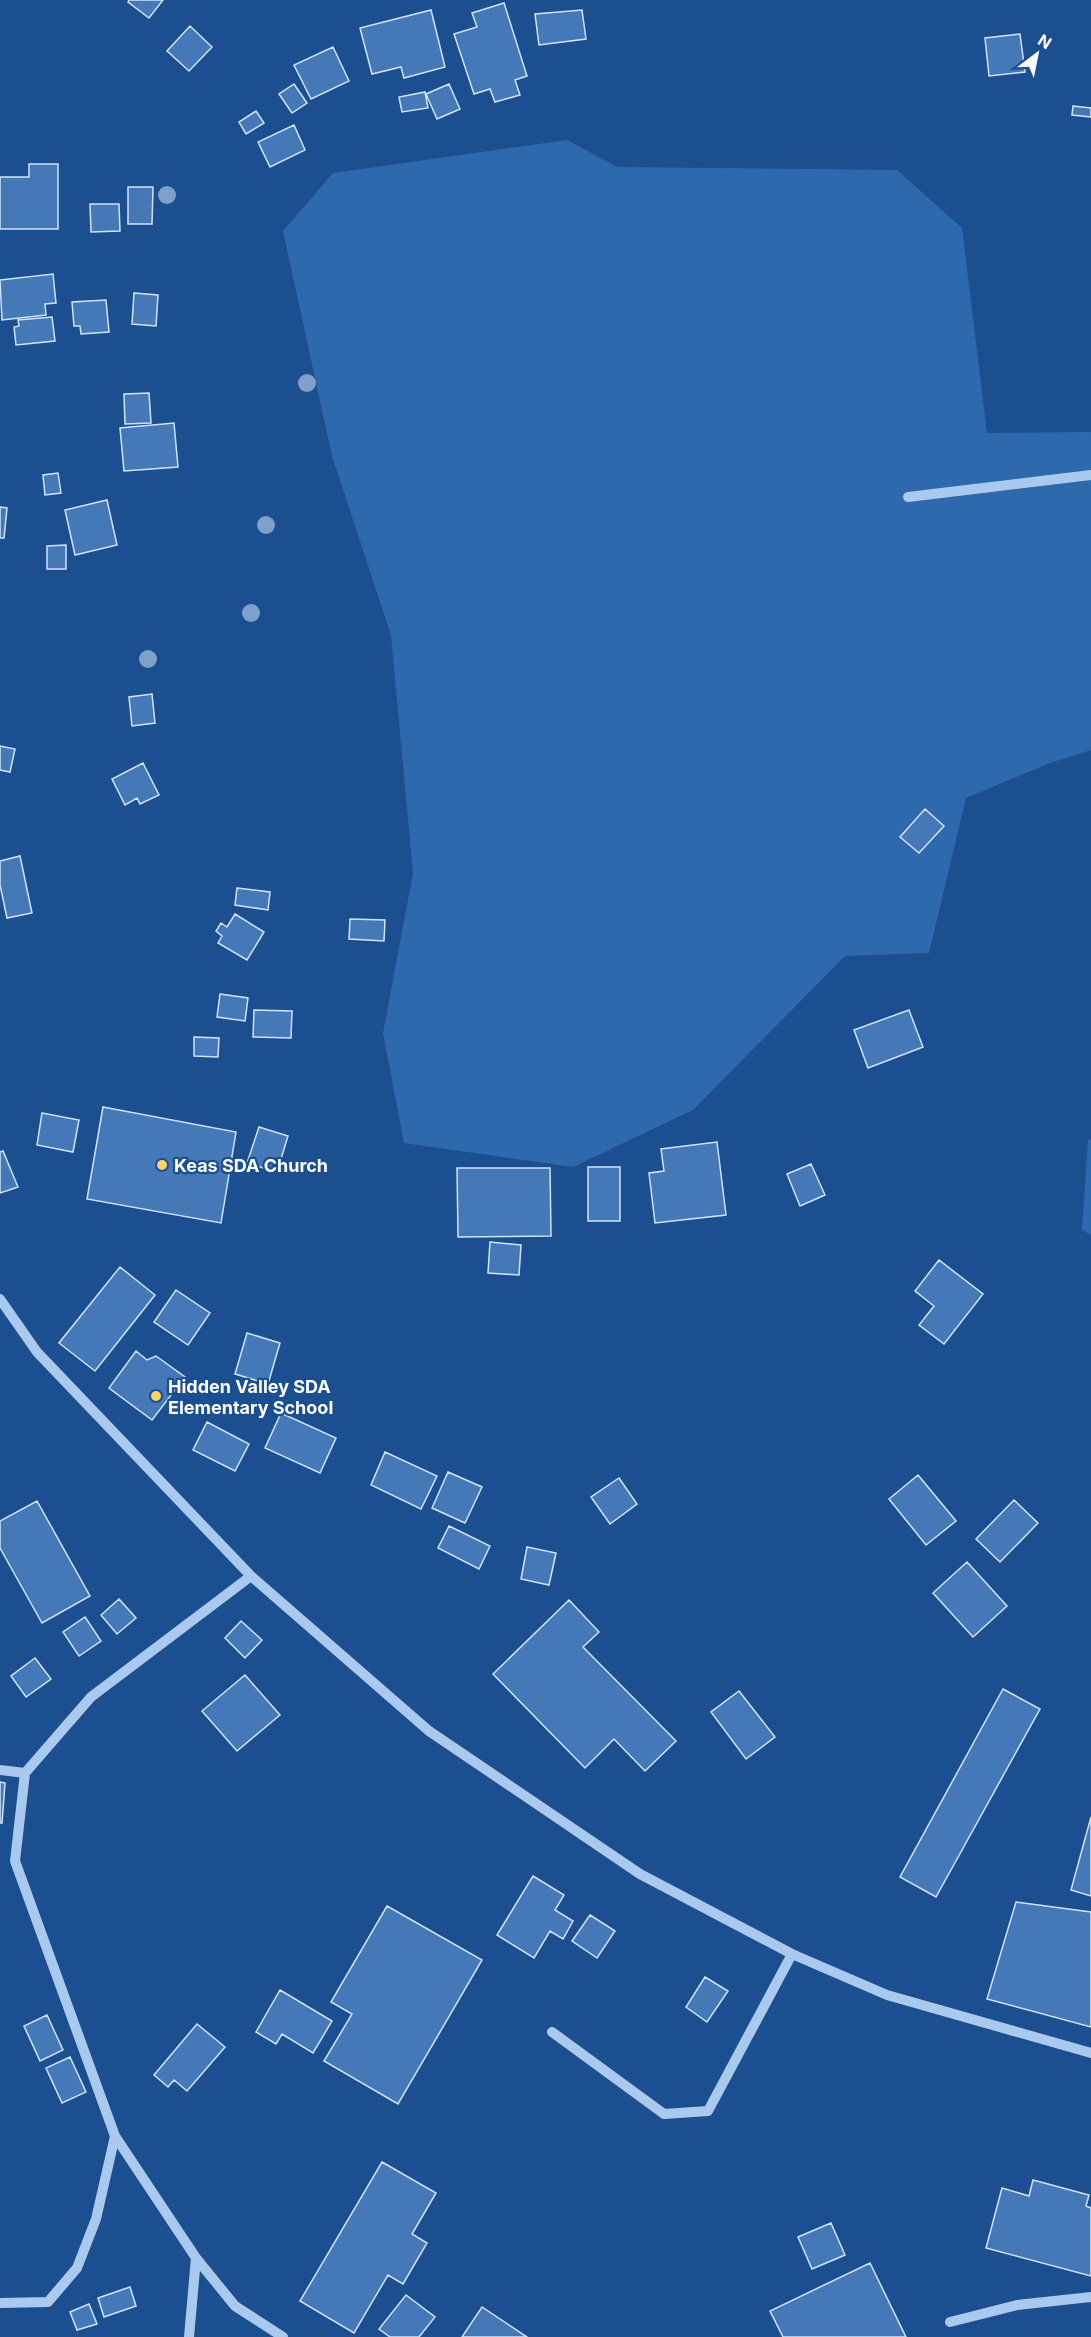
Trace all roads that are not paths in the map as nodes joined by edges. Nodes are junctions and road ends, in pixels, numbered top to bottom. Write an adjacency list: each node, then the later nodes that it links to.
1 (1091, 475): 2 (street)
2 (908, 497)
3 (0, 1299): 4 (street)
4 (251, 1576): 6 (street); 7 (street)
5 (0, 1770): 6 (street)
6 (26, 1773): 10 (street)
7 (792, 1954): 8 (street); 9 (street)
8 (552, 2032)
9 (1091, 2053)
10 (115, 2136): 11 (street); 13 (street)
11 (196, 2258): 15 (street); 16 (street)
12 (1091, 2297): 14 (street)
13 (0, 2303)
14 (950, 2322)
15 (189, 2337)
16 (283, 2337)

